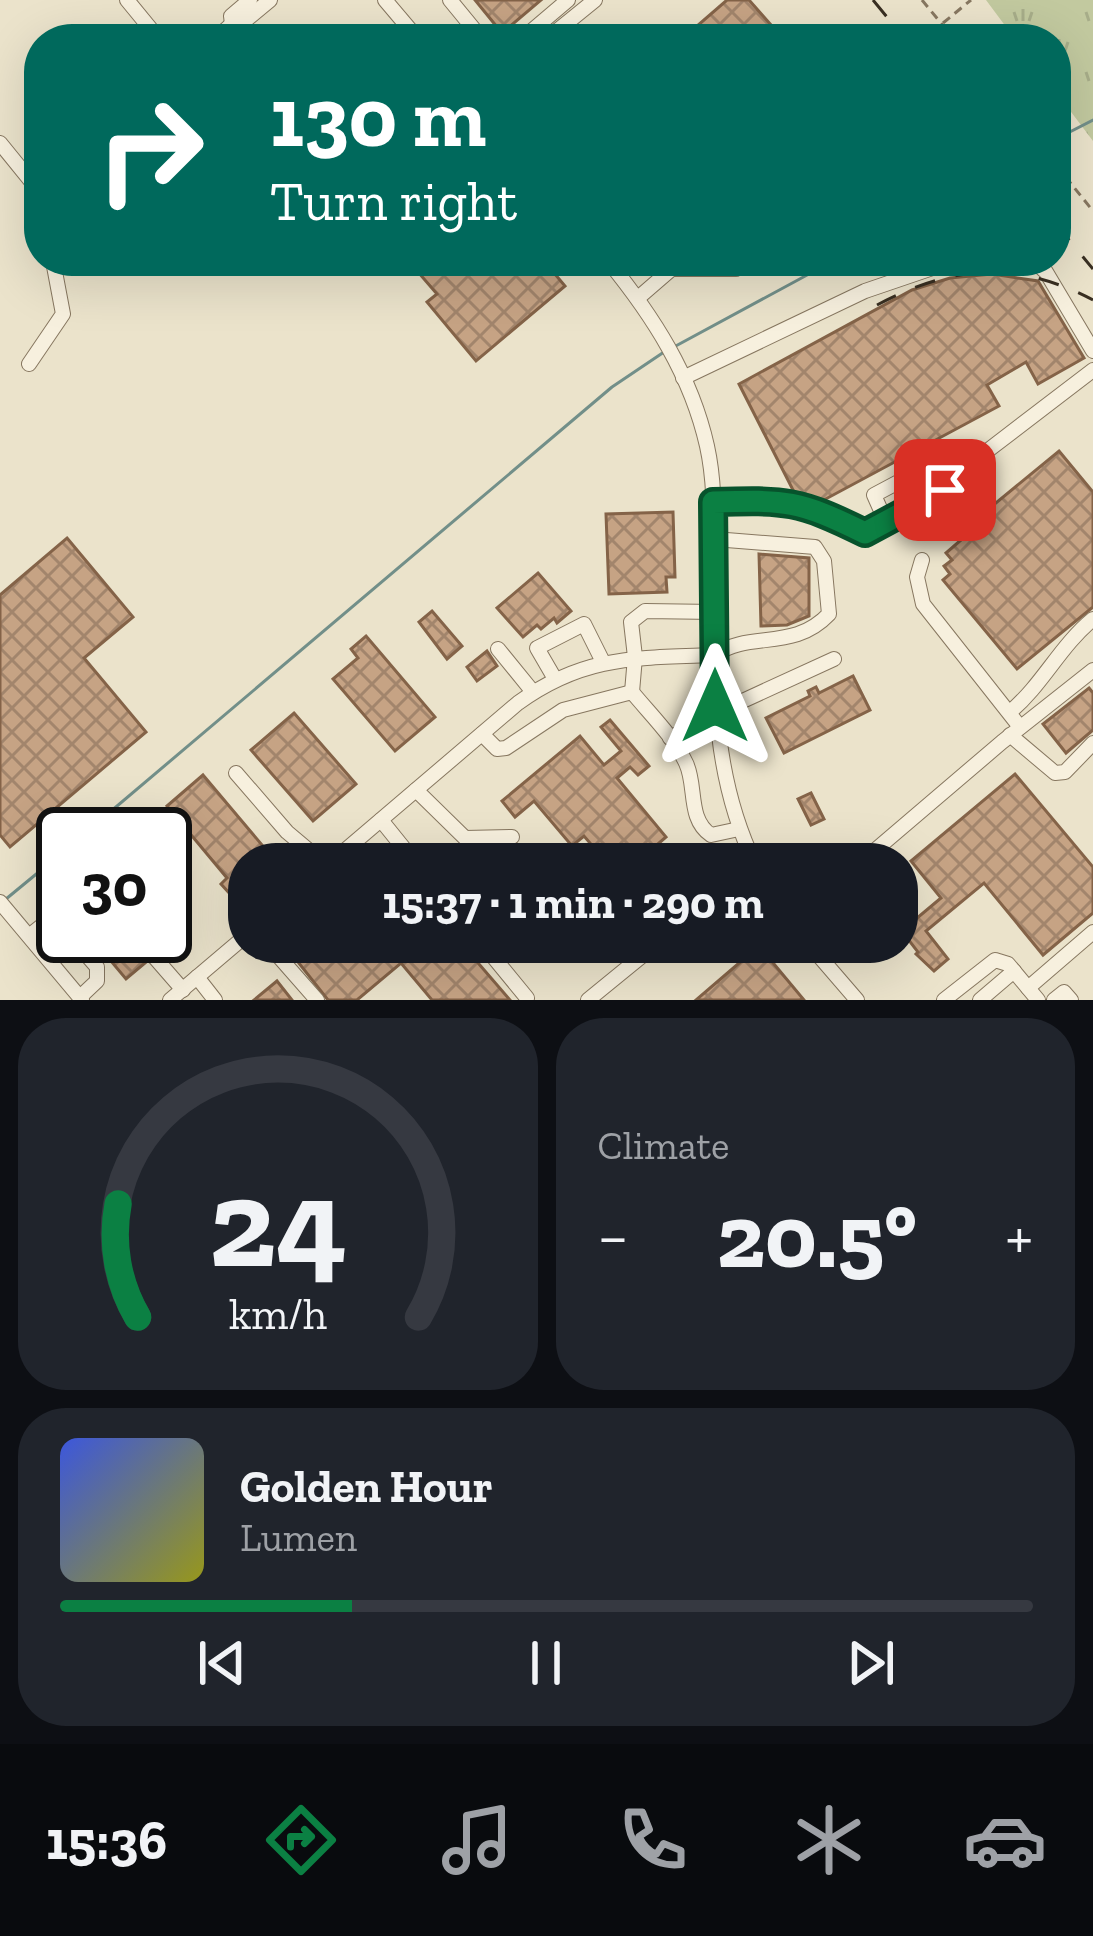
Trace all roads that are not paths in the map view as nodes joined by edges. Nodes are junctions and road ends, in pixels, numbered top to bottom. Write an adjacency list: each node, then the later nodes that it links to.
1 (127, 0): 7 (street)
2 (250, 0): 8 (street)
3 (270, 0): 9 (street)
4 (450, 0): 10 (street)
5 (568, 0): 11 (street)
6 (593, 1): 12 (street)
7 (147, 24)
8 (232, 24)
9 (241, 24)
10 (470, 24)
11 (540, 24)
12 (566, 24)
13 (0, 143): 14 (street)
14 (24, 173)
15 (56, 276): 22 (street)
16 (620, 276): 20 (street)
17 (663, 276): 20 (street)
18 (909, 276): 24 (street)
19 (1048, 276): 21 (street)
20 (638, 298): 24 (street)
21 (1093, 350)
22 (29, 364)
23 (1093, 370): 25 (street)
24 (683, 378): 26 (street)
25 (978, 458): 27 (street); 27 (street)
26 (713, 502): 27 (street); 28 (street)
27 (886, 522)
28 (714, 539): 30 (street); 33 (street)
29 (922, 560): 41 (street)
30 (715, 612): 33 (street); 34 (street)
31 (1093, 619): 41 (street)
32 (498, 649): 39 (street)
33 (715, 655): 34 (street); 42 (street)
34 (635, 657): 36 (street); 40 (street)
35 (834, 659): 42 (street)
36 (603, 662): 38 (street); 38 (street)
37 (1093, 670): 44 (street)
38 (555, 679): 39 (street)
39 (533, 692): 43 (street)
40 (632, 692): 43 (street); 45 (street)
41 (1010, 712): 44 (street)
42 (715, 714): 45 (street); 50 (street)
43 (482, 734): 48 (street)
44 (1011, 735): 46 (street); 56 (street)
45 (670, 738): 50 (street)
46 (1093, 743)
47 (236, 773): 52 (street)
48 (416, 790): 49 (street); 51 (street)
49 (381, 820): 53 (street); 54 (street)
50 (740, 829): 55 (street)
51 (512, 837)
52 (300, 843)
53 (353, 843)
54 (399, 843)
55 (746, 843)
56 (885, 843)
57 (2, 904): 60 (street)
58 (1093, 932): 70 (street)
59 (36, 933): 60 (street)
60 (29, 936): 73 (street)
61 (228, 951): 69 (street)
62 (94, 963): 73 (street)
63 (155, 963): 71 (street)
64 (285, 963): 76 (street)
65 (498, 963): 72 (street)
66 (633, 963): 77 (street)
67 (825, 963): 74 (street)
68 (1014, 971): 70 (street); 78 (street); 79 (street)
69 (197, 977): 71 (street); 75 (street)
70 (1033, 994)
71 (177, 995)
72 (527, 998)
73 (81, 999)
74 (855, 999)
75 (215, 1000)
76 (316, 1000)
77 (588, 1000)
78 (944, 1000)
79 (980, 1000)
80 (1054, 1000): 81 (street)
81 (1071, 1000)

